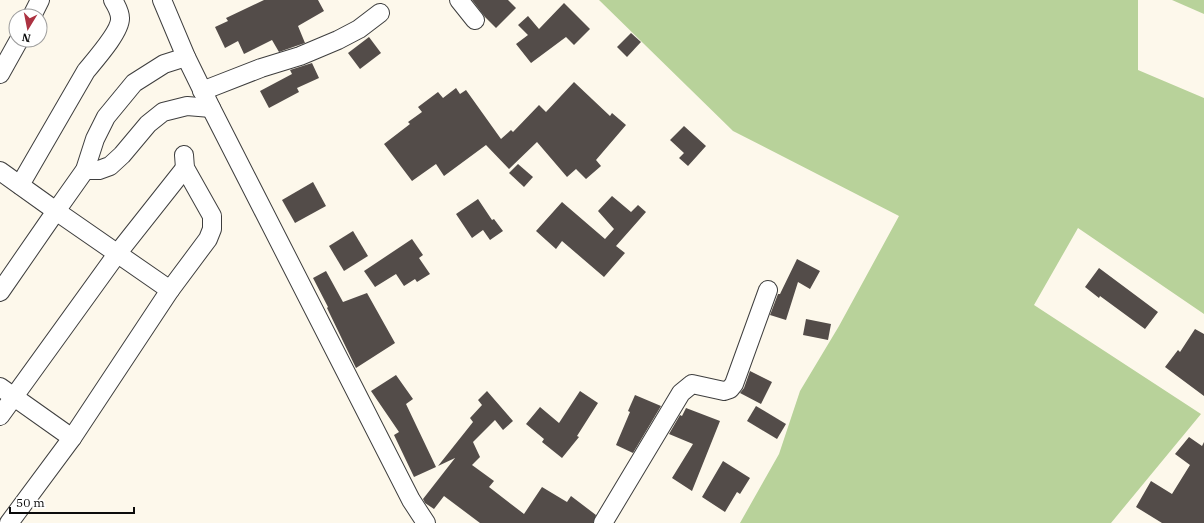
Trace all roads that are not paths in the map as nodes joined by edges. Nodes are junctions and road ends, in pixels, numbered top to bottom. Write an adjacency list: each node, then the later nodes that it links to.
1 (113, 0): 13 (street)
2 (162, 0): 7 (street)
3 (459, 0): 5 (street)
4 (380, 13): 9 (street)
5 (475, 20)
6 (15, 48): 8 (street)
7 (186, 57): 9 (street); 11 (street)
8 (0, 74)
9 (202, 91): 10 (street)
10 (211, 108): 11 (street); 23 (street)
11 (85, 170): 14 (street)
12 (0, 171): 13 (street)
13 (20, 186): 14 (street)
14 (56, 212): 15 (street); 18 (street)
15 (117, 254): 16 (street); 16 (street); 19 (street)
16 (170, 290): 21 (street)
17 (768, 290): 24 (street)
18 (0, 292)
19 (7, 392): 20 (street); 21 (street)
20 (0, 416)
21 (72, 438): 22 (street)
22 (9, 523)
23 (426, 523)
24 (603, 523)

